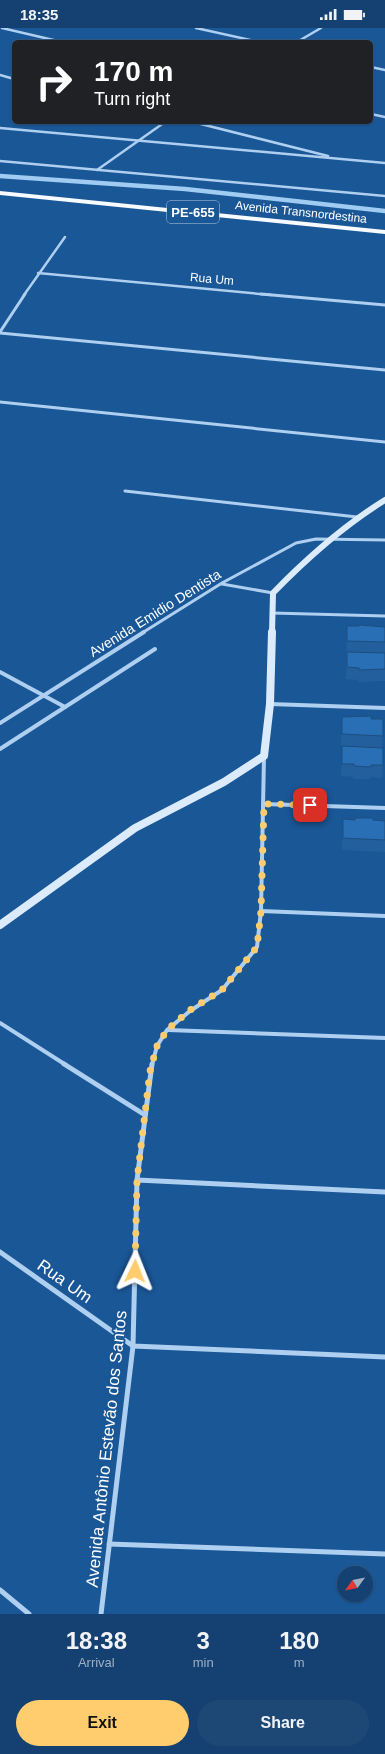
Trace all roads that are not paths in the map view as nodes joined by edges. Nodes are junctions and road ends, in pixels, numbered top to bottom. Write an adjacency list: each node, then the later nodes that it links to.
1 (2, 28): 4 (street)
2 (196, 28): 5 (street)
3 (321, 28): 6 (street)
4 (53, 40)
5 (251, 40)
6 (300, 40)
7 (373, 67): 8 (street)
8 (385, 70)
9 (0, 75): 10 (street)
10 (12, 78)
11 (373, 114): 12 (street)
12 (385, 117)
13 (162, 124): 16 (street)
14 (201, 124): 17 (street)
15 (0, 128): 16 (street)
16 (137, 141): 17 (street); 20 (street)
17 (336, 159): 19 (street)
18 (0, 161): 20 (street)
19 (385, 163)
20 (96, 170): 22 (street)
21 (0, 193): 23 (main road, Avenida Transnordestina / PE-655)
22 (385, 196)
23 (385, 232)
24 (65, 237): 25 (street)
25 (38, 273): 26 (street, Rua Um); 27 (street)
26 (385, 305)
27 (0, 333): 28 (street)
28 (385, 370)
29 (0, 402): 30 (street)
30 (385, 442)
31 (126, 491): 33 (street)
32 (385, 500): 33 (street)
33 (357, 517): 34 (street)
34 (328, 540): 35 (street, Avenida Emidio Dentista); 36 (street, Avenida Emidio Dentista); 37 (street)
35 (385, 540)
36 (222, 584): 37 (street); 42 (street, Avenida Emidio Dentista)
37 (272, 593): 38 (street)
38 (272, 613): 39 (street); 43 (street)
39 (385, 616)
40 (155, 649): 44 (street)
41 (0, 672): 42 (street)
42 (43, 696): 44 (street); 46 (street, Avenida Emidio Dentista)
43 (270, 704): 45 (street); 48 (street)
44 (65, 707): 47 (street)
45 (385, 708)
46 (0, 723)
47 (0, 749)
48 (264, 756): 49 (street, Avenida Antônio Estevão dos Santos); 53 (street)
49 (264, 804): 50 (street); 51 (street, Avenida Antônio Estevão dos Santos)
50 (385, 808)
51 (261, 911): 52 (street); 55 (street, Avenida Antônio Estevão dos Santos)
52 (385, 916)
53 (0, 925)
54 (0, 1023): 57 (street)
55 (167, 1030): 56 (street); 57 (street, Avenida Antônio Estevão dos Santos)
56 (385, 1038)
57 (145, 1115): 58 (street, Avenida Antônio Estevão dos Santos)
58 (137, 1180): 59 (street); 61 (street, Avenida Antônio Estevão dos Santos)
59 (385, 1192)
60 (0, 1252): 61 (street, Rua Um)
61 (133, 1346): 62 (street); 63 (street, Avenida Antônio Estevão dos Santos)
62 (385, 1357)
63 (109, 1544): 64 (street); 67 (street, Avenida Antônio Estevão dos Santos)
64 (385, 1554)
65 (0, 1590): 66 (street)
66 (29, 1614)
67 (101, 1614)

